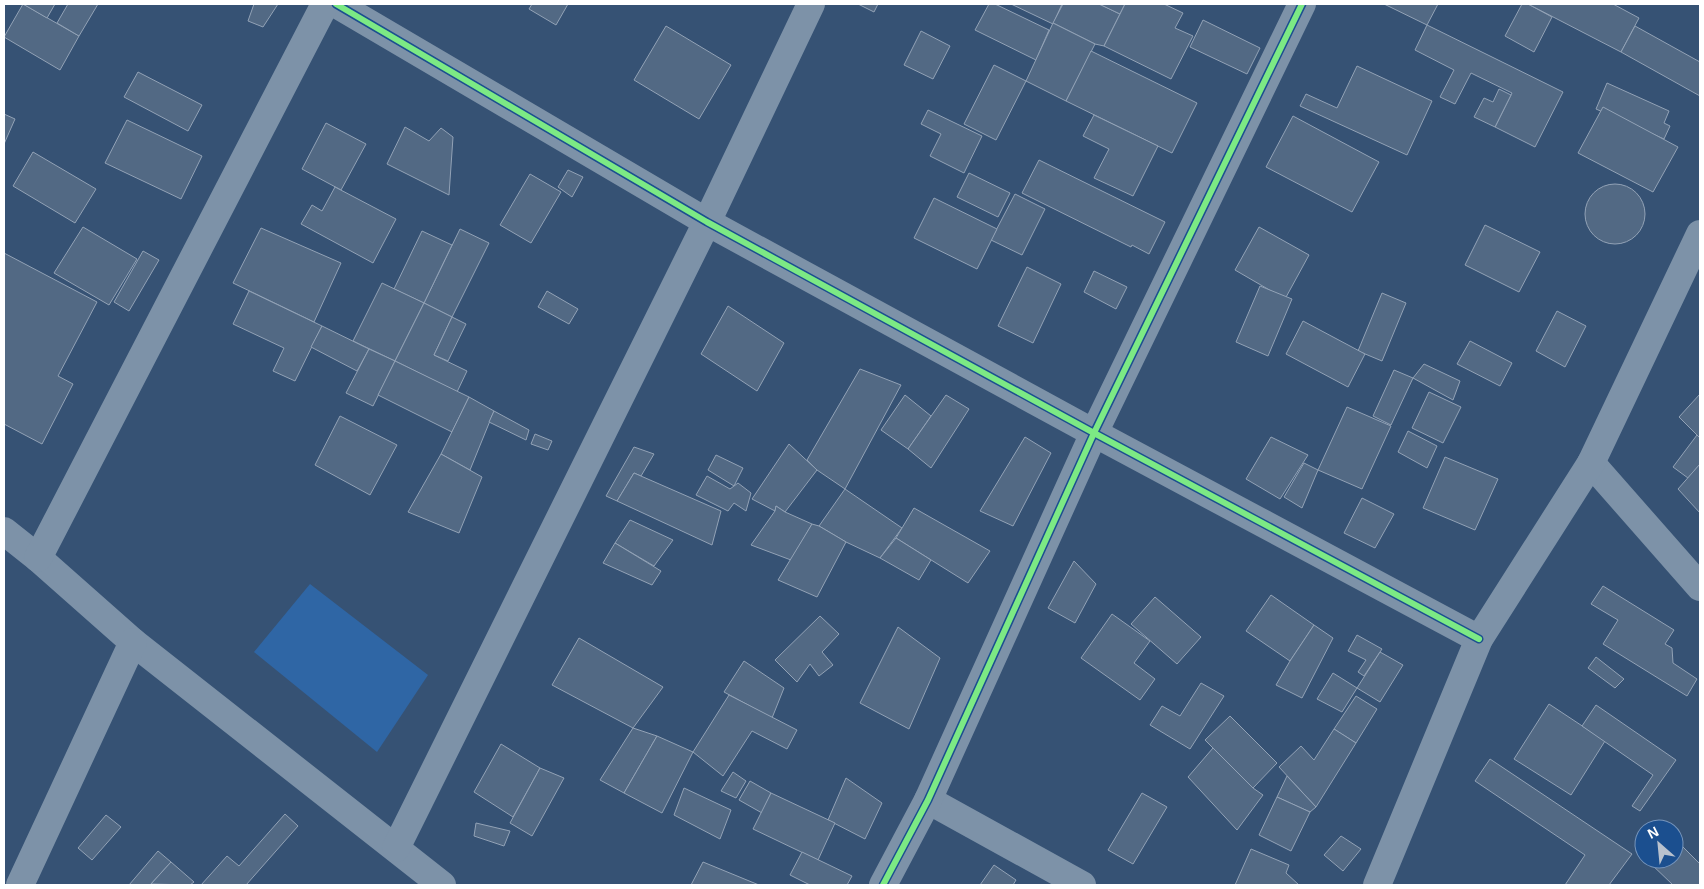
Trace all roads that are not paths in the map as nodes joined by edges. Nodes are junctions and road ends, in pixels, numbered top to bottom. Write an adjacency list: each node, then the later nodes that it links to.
1 (325, 4): 10 (street)
2 (336, 4): 5 (street)
3 (811, 4): 5 (street)
4 (1302, 4): 7 (street)
5 (706, 222): 7 (street); 15 (street)
6 (1700, 234): 8 (street)
7 (1094, 433): 12 (street); 14 (street)
8 (1591, 463): 11 (street); 12 (street)
9 (4, 532): 10 (street)
10 (38, 558): 13 (street)
11 (1700, 587)
12 (1479, 639): 20 (street)
13 (133, 642): 15 (street); 16 (street)
14 (928, 800): 18 (street); 19 (street)
15 (396, 848): 17 (street)
16 (20, 885)
17 (442, 885)
18 (883, 885)
19 (1082, 885)
20 (1377, 885)

